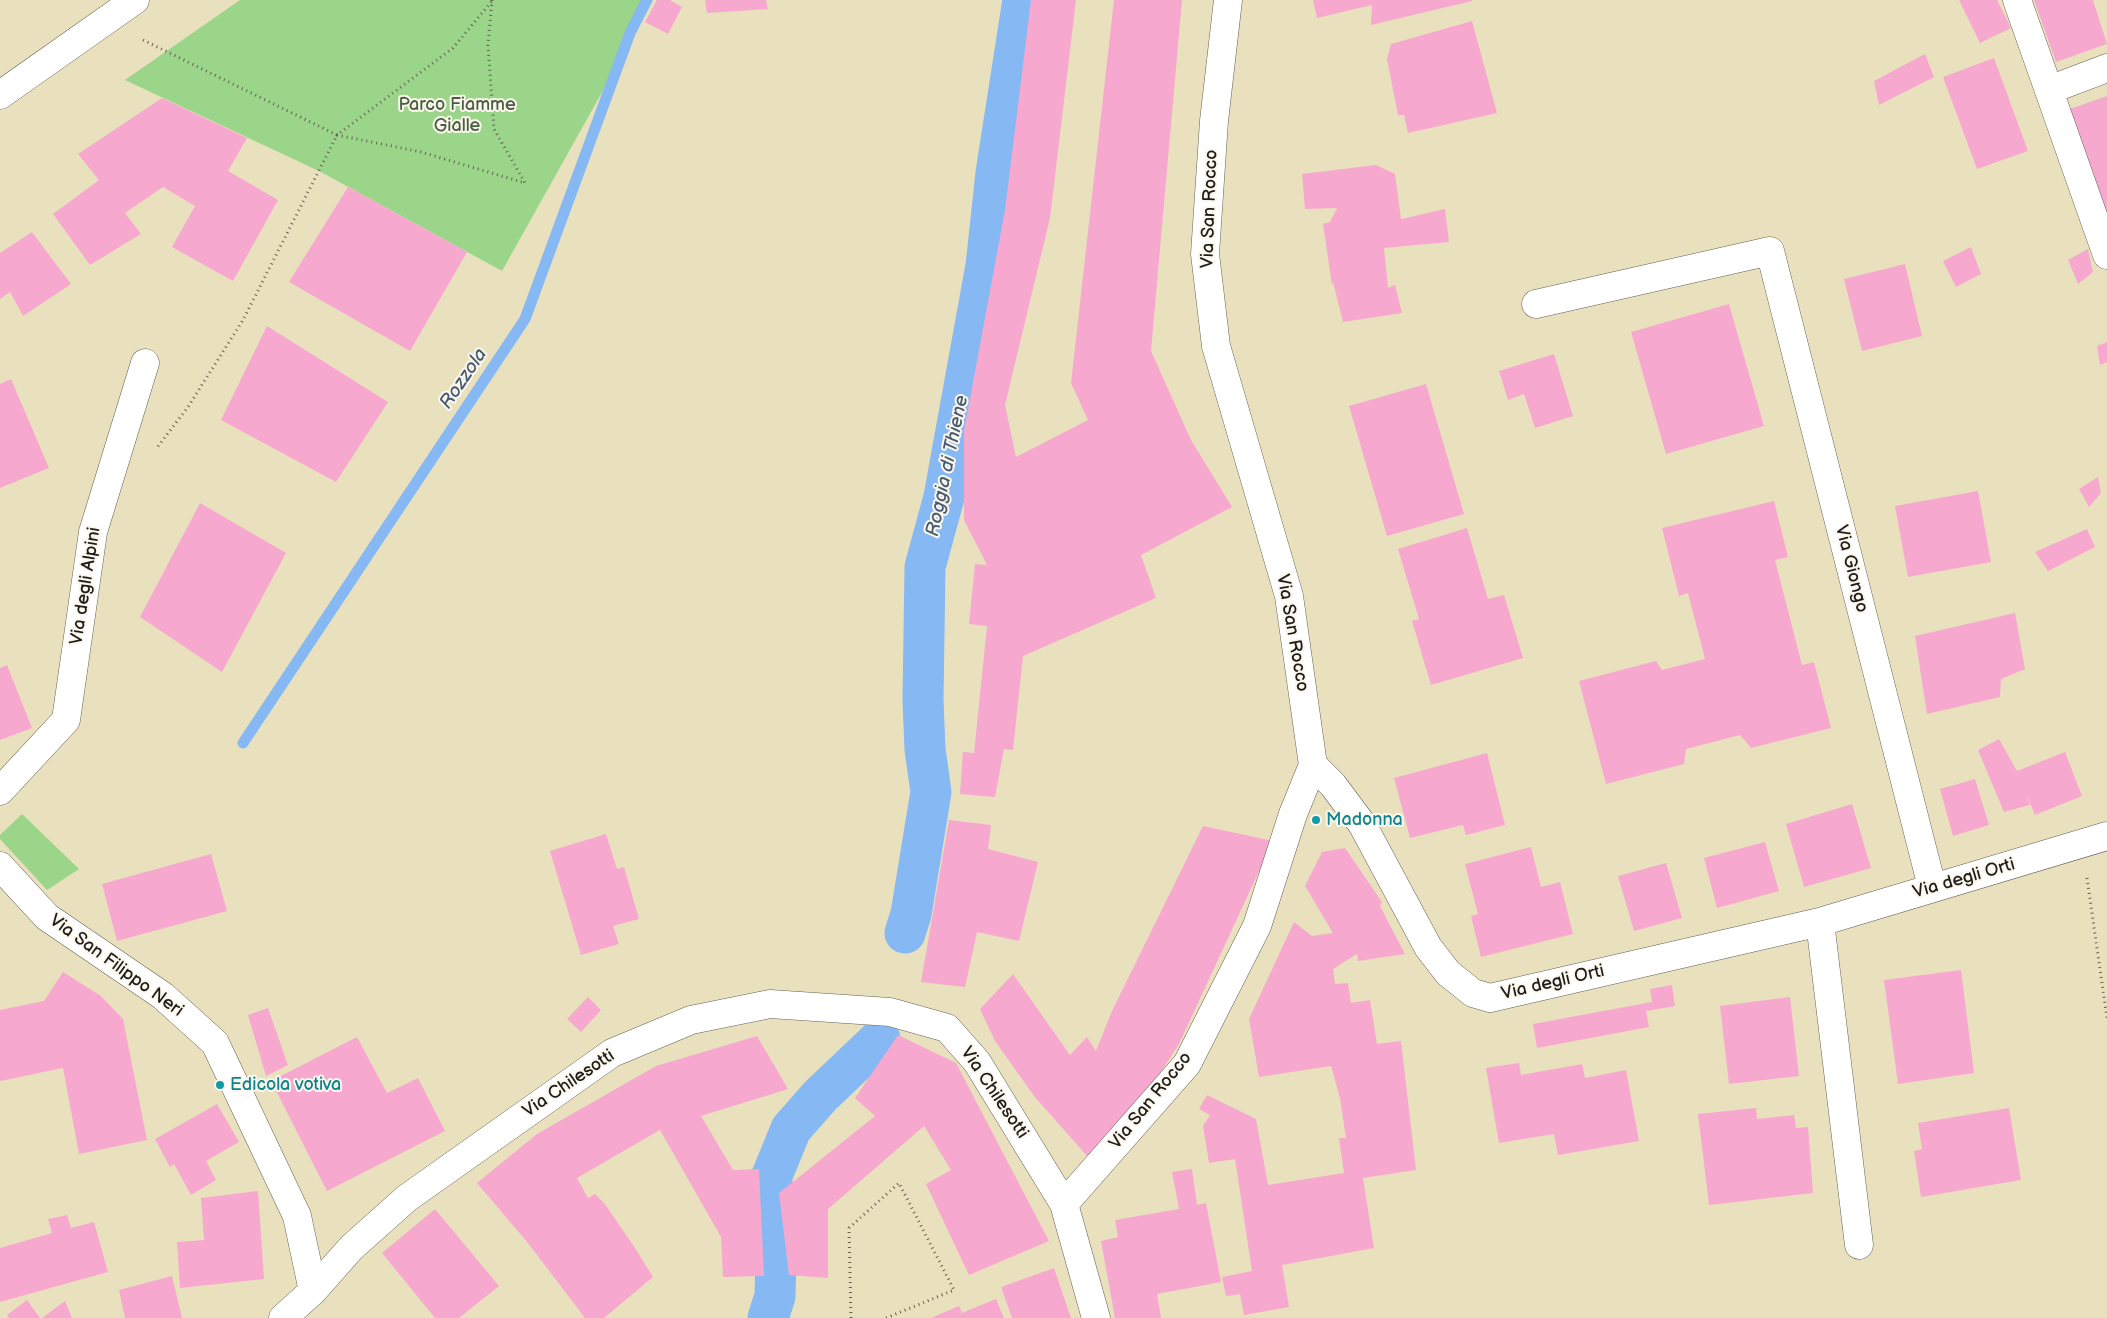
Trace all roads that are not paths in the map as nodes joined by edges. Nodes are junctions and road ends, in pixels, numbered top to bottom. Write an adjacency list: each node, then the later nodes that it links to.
1 (135, 0): 6 (street)
2 (1228, 0): 10 (street, Via San Rocco)
3 (2016, 0): 5 (street)
4 (2107, 68): 5 (street)
5 (2049, 90): 7 (street)
6 (0, 95)
7 (2107, 255)
8 (1536, 304): 14 (street, Via Giongo)
9 (145, 363): 11 (street, Via degli Alpini)
10 (1313, 765): 15 (street, Via degli Orti); 16 (street, Via San Rocco)
11 (0, 791)
12 (2095, 841): 14 (street, Via degli Orti)
13 (0, 866): 18 (street, Via San Filippo Neri)
14 (1932, 887): 15 (street, Via degli Orti)
15 (1820, 922): 17 (street)
16 (1064, 1204): 18 (street, Via Chilesotti); 20 (street, Via Chilesotti)
17 (1859, 1245)
18 (314, 1291): 19 (street, Via Chilesotti)
19 (283, 1318)
20 (1096, 1318)

